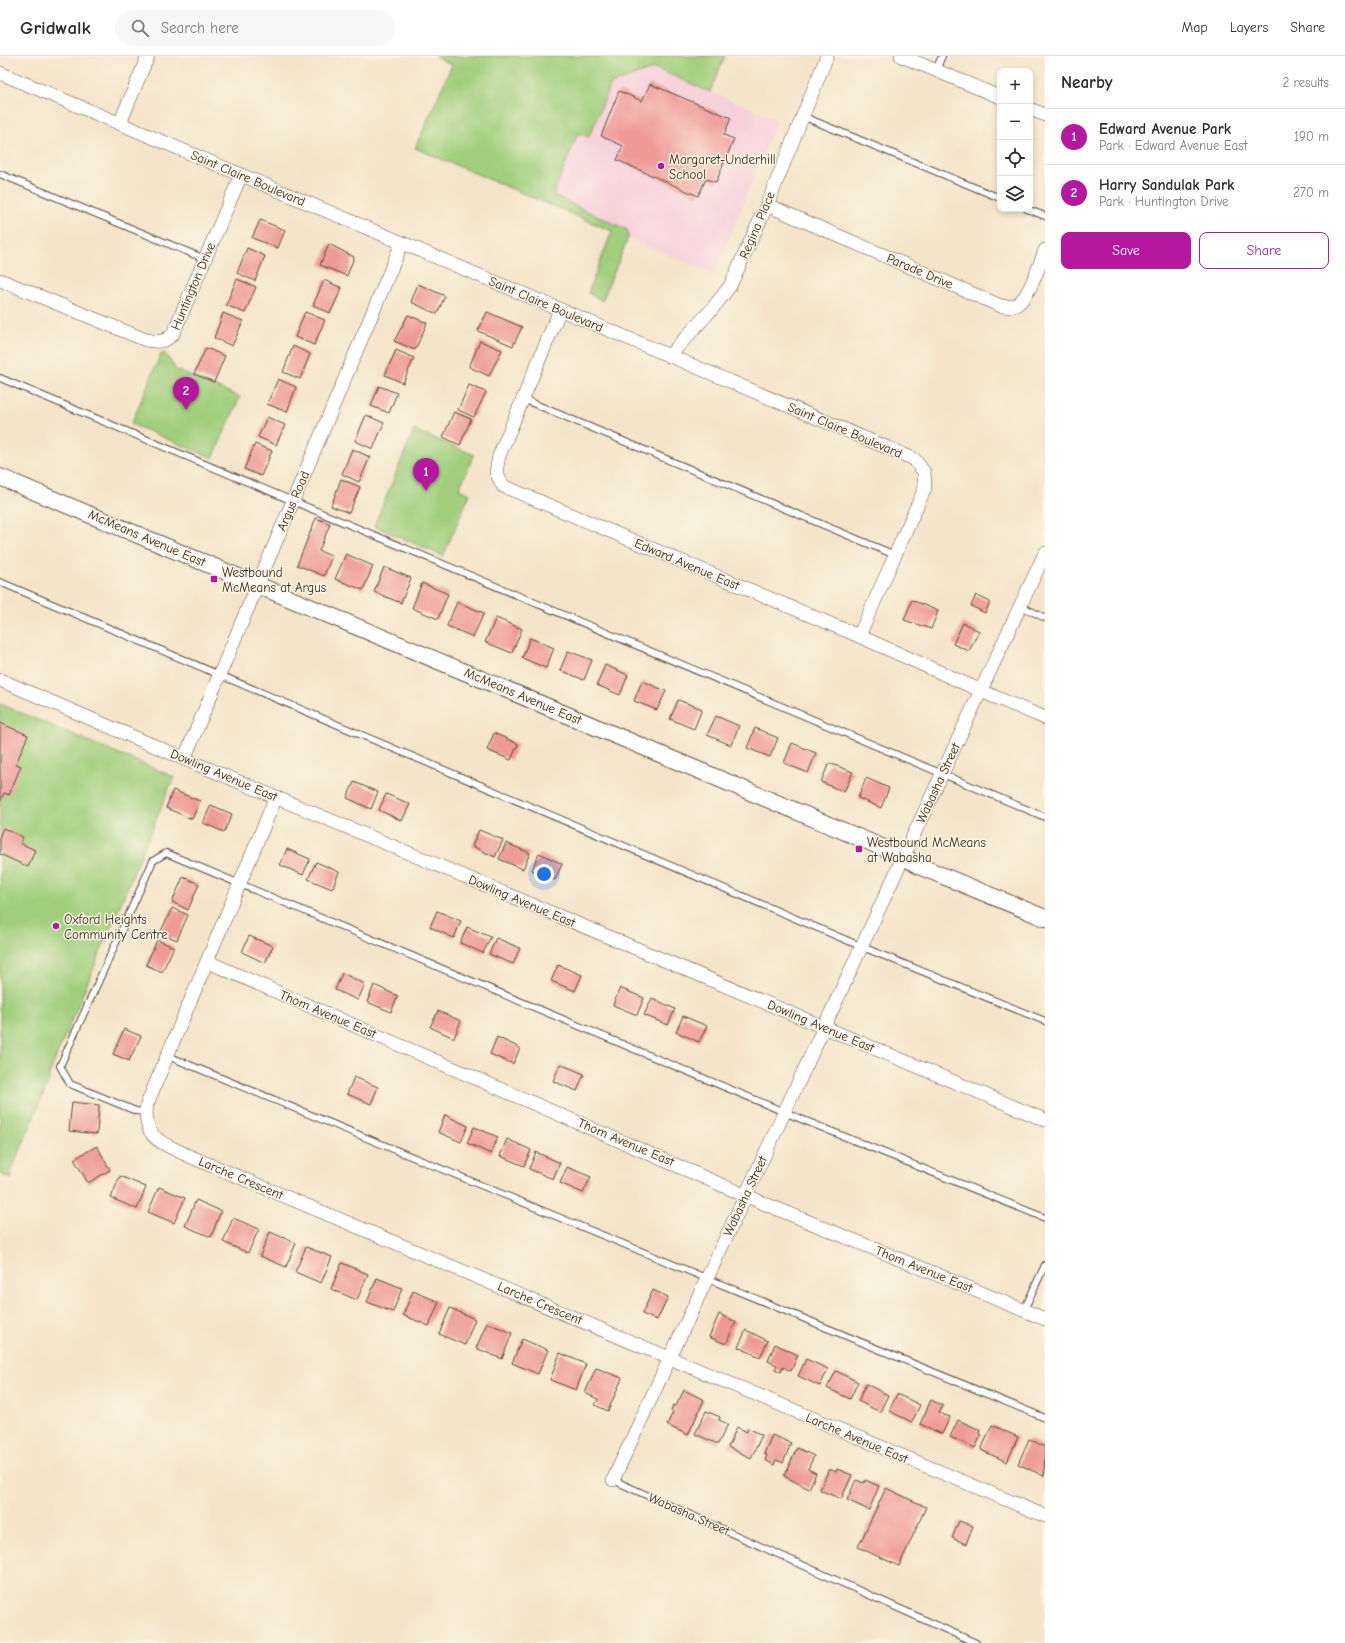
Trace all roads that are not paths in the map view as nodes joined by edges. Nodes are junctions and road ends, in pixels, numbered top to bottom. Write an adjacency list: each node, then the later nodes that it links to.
1 (148, 56): 11 (street)
2 (827, 56): 10 (street, Regina Place)
3 (901, 56): 5 (street)
4 (942, 56): 5 (lane)
5 (936, 70): 7 (street)
6 (0, 73): 11 (street, Saint Claire Boulevard)
7 (997, 96)
8 (1033, 110): 9 (street)
9 (1045, 115)
10 (802, 116): 14 (lane); 15 (street, Regina Place)
11 (120, 123): 13 (street, Saint Claire Boulevard)
12 (0, 174): 20 (lane)
13 (241, 175): 18 (street, Saint Claire Boulevard); 20 (street, Huntington Drive)
14 (997, 197)
15 (767, 205): 19 (street, Parade Drive); 23 (street, Regina Place)
16 (1033, 211): 17 (lane)
17 (1045, 216)
18 (402, 244): 22 (street, Saint Claire Boulevard); 27 (street, Argus Road)
19 (1045, 250)
20 (205, 259): 21 (street, Huntington Drive)
21 (0, 280)
22 (560, 310): 23 (street, Saint Claire Boulevard); 25 (street, Edward Avenue East)
23 (669, 356): 29 (street, Saint Claire Boulevard)
24 (0, 378): 27 (lane)
25 (523, 399): 29 (lane); 34 (street, Edward Avenue East)
26 (0, 476): 31 (street, McMeans Avenue East)
27 (293, 501): 31 (street, Argus Road); 40 (lane)
28 (1045, 553): 32 (street, Wabasha Street)
29 (895, 555): 34 (street, Saint Claire Boulevard)
30 (0, 582): 35 (lane)
31 (259, 584): 35 (street, Argus Road); 43 (street, McMeans Avenue East)
32 (1020, 606): 33 (lane); 37 (street, Wabasha Street)
33 (1045, 618)
34 (859, 636): 37 (street, Edward Avenue East)
35 (219, 674): 39 (street, Argus Road); 46 (lane)
36 (0, 680): 39 (street, Dowling Avenue East)
37 (981, 690): 38 (street, Edward Avenue East); 40 (street, Wabasha Street)
38 (1045, 718)
39 (184, 759): 41 (street, Dowling Avenue East)
40 (944, 774): 42 (lane); 43 (street, Wabasha Street)
41 (276, 797): 44 (street, Larche Crescent); 49 (street, Dowling Avenue East)
42 (1045, 817)
43 (903, 856): 45 (street, McMeans Avenue East); 46 (street, Wabasha Street)
44 (240, 883): 47 (street, Larche Crescent); 51 (lane); 52 (lane)
45 (1045, 918)
46 (861, 945): 48 (lane); 49 (street, Wabasha Street)
47 (208, 962): 50 (street, Larche Crescent); 54 (street, Thom Avenue East)
48 (1045, 1021)
49 (824, 1027): 51 (street, Wabasha Street); 53 (street, Dowling Avenue East)
50 (168, 1056): 52 (street, Larche Crescent); 57 (lane)
51 (785, 1110): 54 (street, Wabasha Street); 55 (lane)
52 (146, 1112): 60 (street, Larche Crescent)
53 (1045, 1120)
54 (746, 1194): 57 (street, Wabasha Street); 58 (street, Thom Avenue East)
55 (1045, 1218)
56 (1045, 1265): 58 (lane)
57 (707, 1278): 60 (street, Wabasha Street); 61 (lane)
58 (1024, 1310): 59 (street, Thom Avenue East)
59 (1045, 1319)
60 (670, 1357): 62 (street, Wabasha Street); 63 (street, Larche Avenue East)
61 (1045, 1418)
62 (613, 1480): 64 (lane, Wabasha Street)
63 (1045, 1516)
64 (976, 1643)

